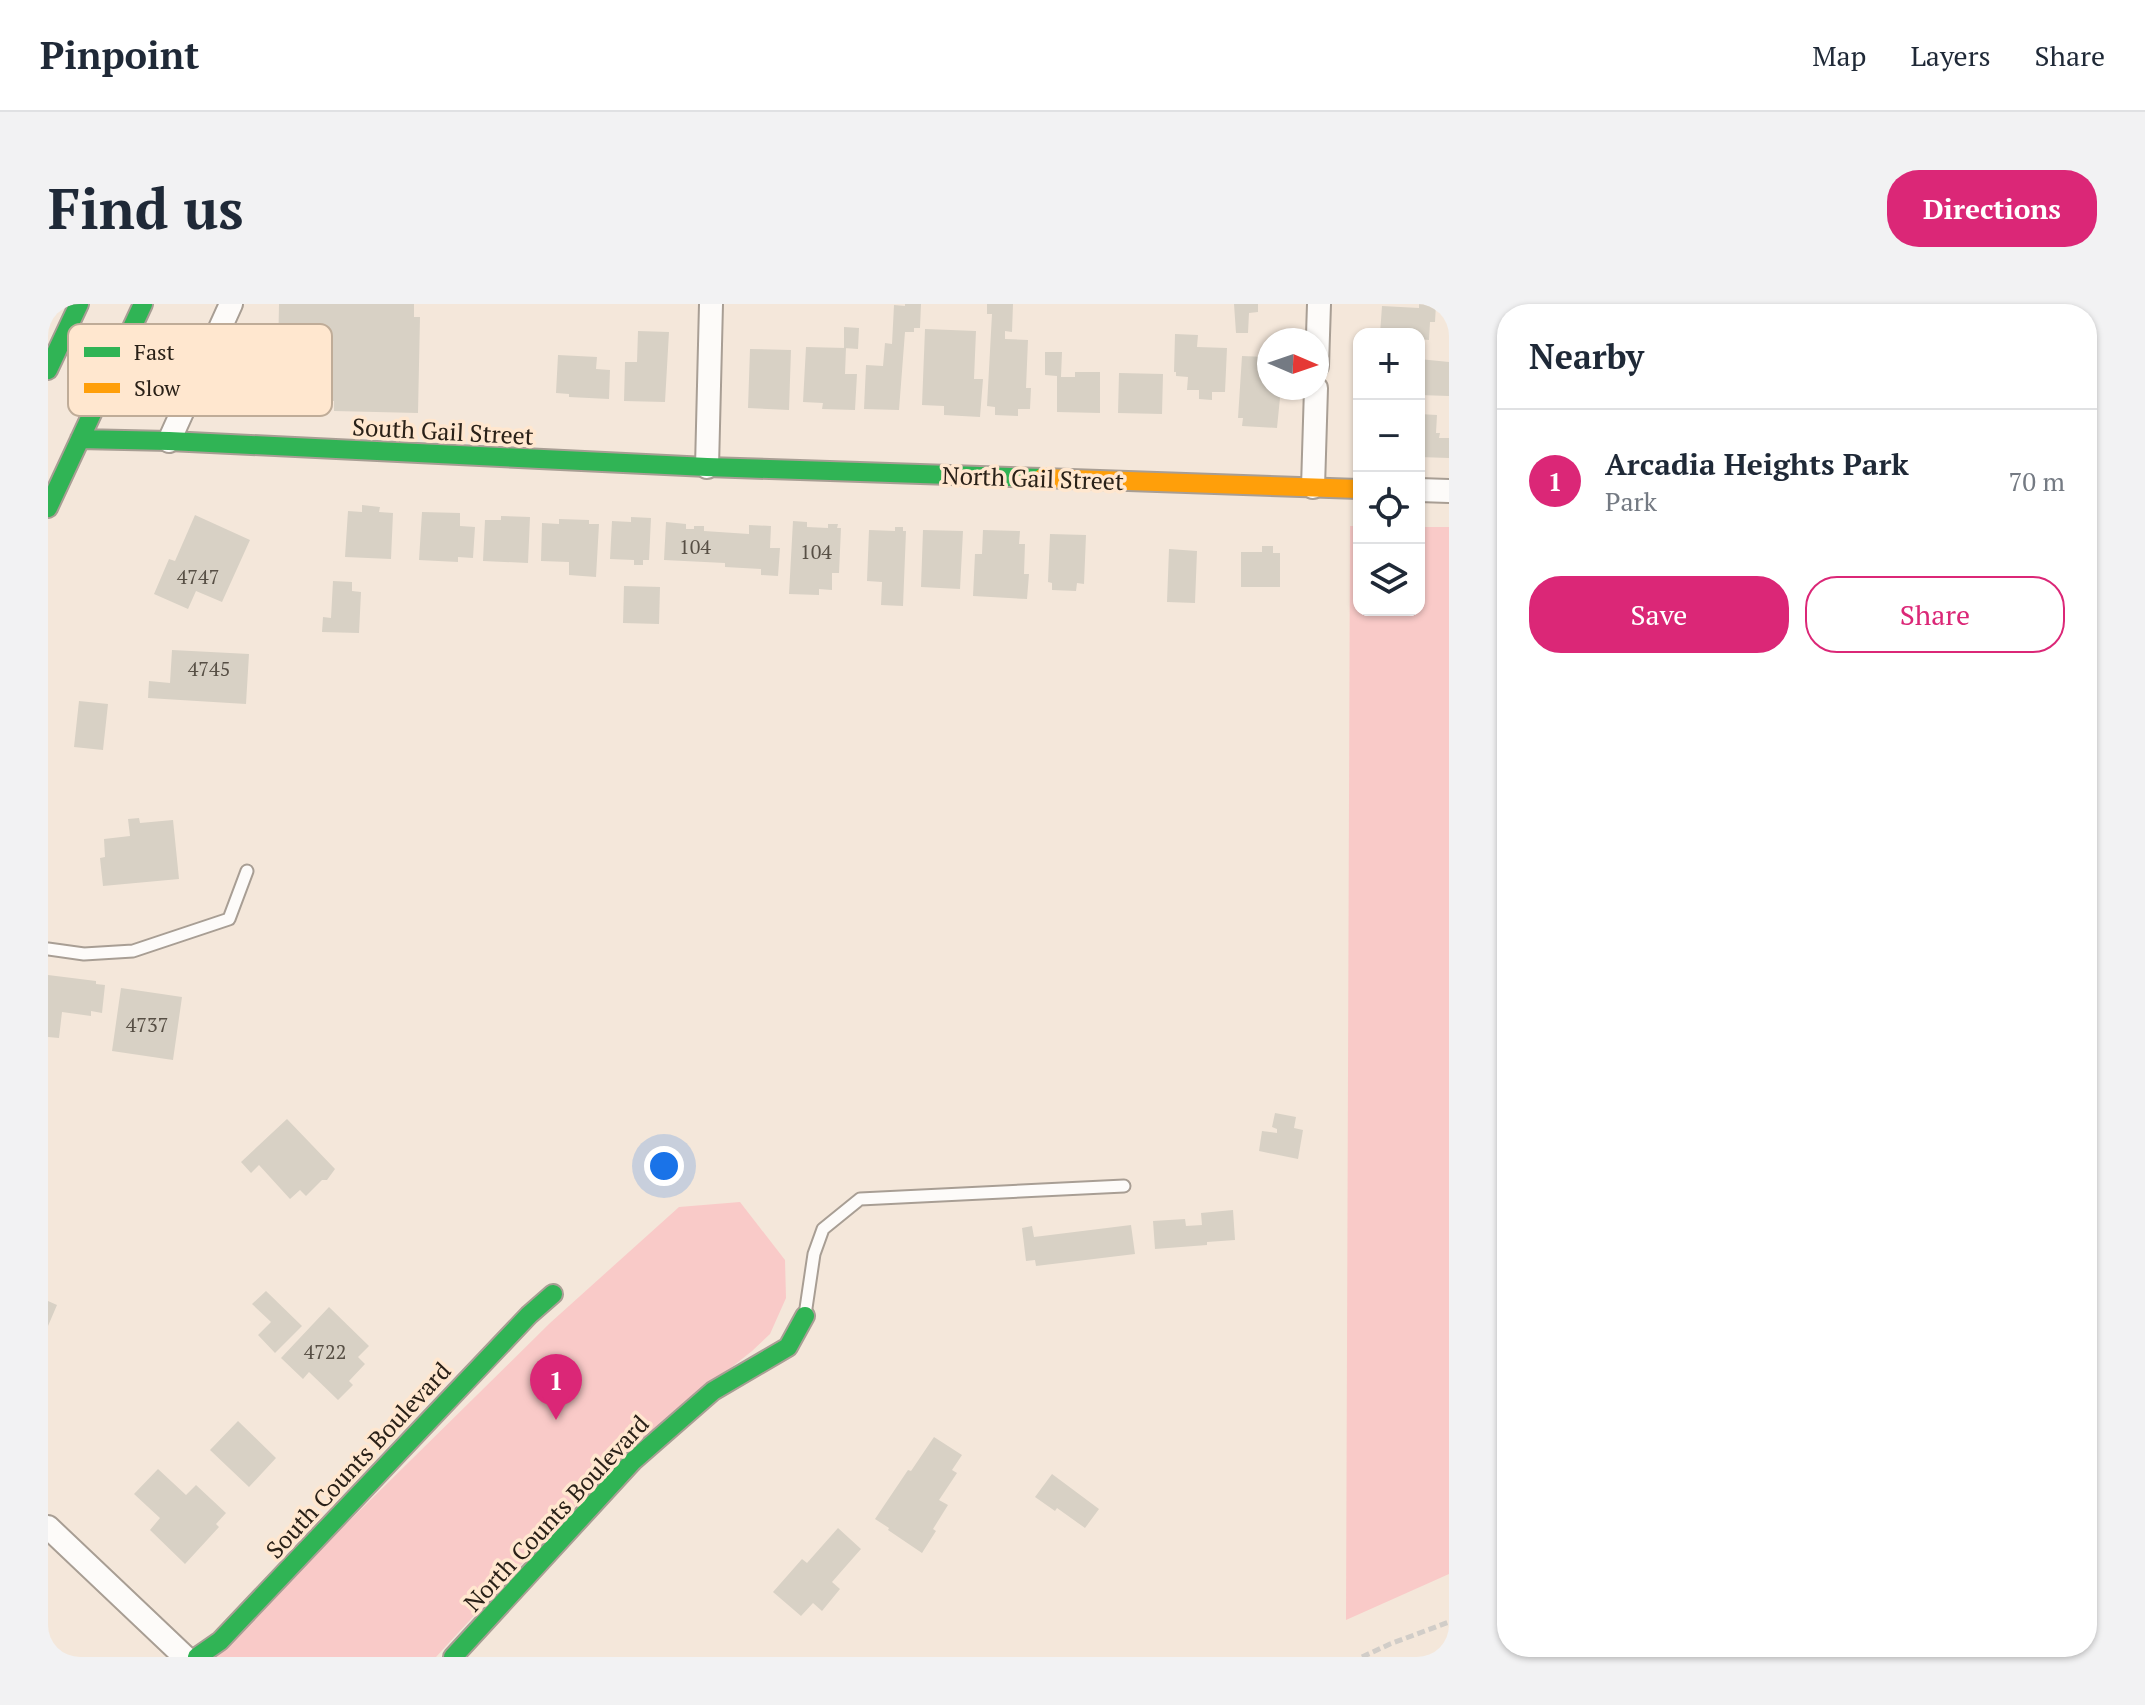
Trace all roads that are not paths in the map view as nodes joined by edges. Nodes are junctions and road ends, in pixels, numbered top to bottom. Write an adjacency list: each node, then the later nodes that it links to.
1 (79, 304): 6 (street)
2 (143, 304): 7 (street)
3 (231, 304): 8 (street)
4 (711, 304): 17 (street)
5 (1319, 304): 10 (street)
6 (70, 324)
7 (134, 324)
8 (222, 324)
9 (68, 327): 11 (street)
10 (1318, 328)
11 (48, 370)
12 (1316, 400): 18 (street)
13 (91, 416): 15 (street)
14 (180, 416): 16 (street)
15 (80, 439): 16 (street, South Gail Street); 22 (street)
16 (169, 441): 17 (street, South Gail Street)
17 (707, 467): 18 (street, North Gail Street)
18 (1313, 487): 19 (street, North Gail Street)
19 (1353, 489)
20 (1425, 490): 21 (street)
21 (1449, 491)
22 (48, 508)
23 (247, 871): 24 (lane)
24 (48, 949)
25 (1124, 1186): 27 (lane)
26 (553, 1294): 30 (street, South Counts Boulevard)
27 (805, 1316): 31 (street, North Counts Boulevard)
28 (48, 1527): 29 (street)
29 (185, 1657)
30 (197, 1657)
31 (453, 1657)

